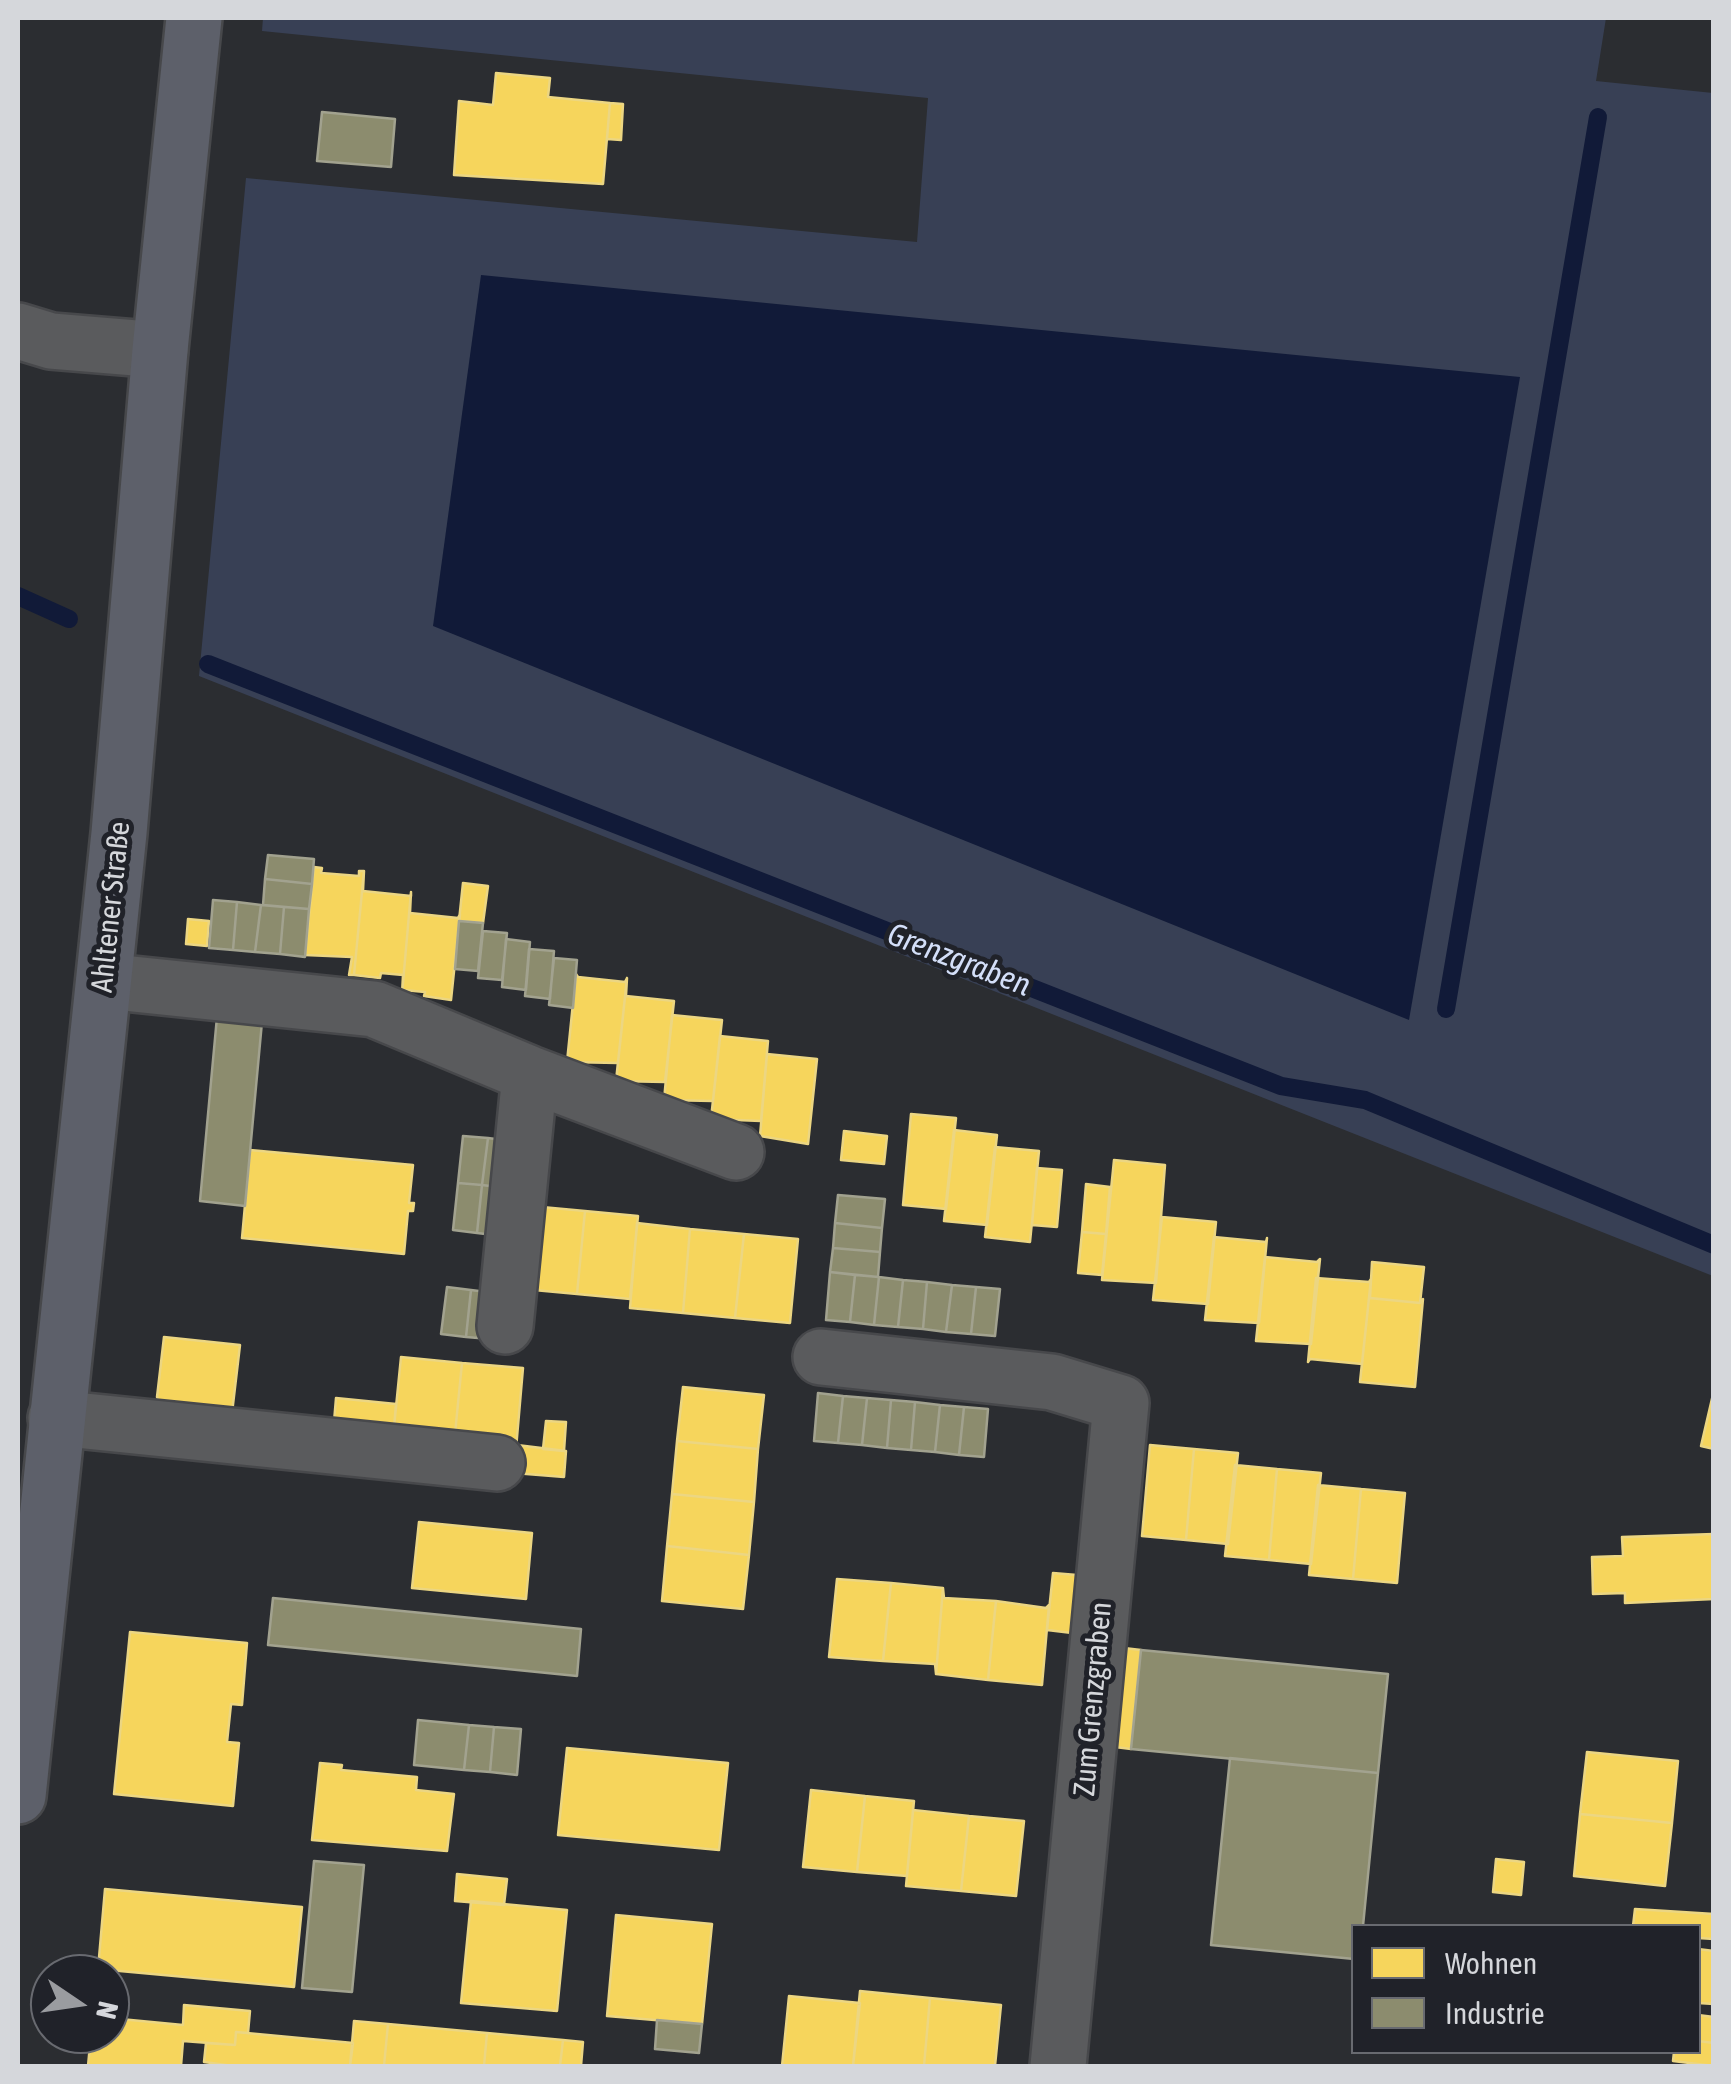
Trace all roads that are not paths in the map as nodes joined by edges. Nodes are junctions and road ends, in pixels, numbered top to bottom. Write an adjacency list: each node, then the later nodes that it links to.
1 (194, 18): 3 (main road, Ahltener Straße)
2 (18, 331): 3 (street)
3 (160, 350): 4 (main road, Ahltener Straße)
4 (104, 981): 5 (street); 9 (main road, Ahltener Straße)
5 (530, 1074): 6 (street); 7 (street)
6 (736, 1152)
7 (505, 1326)
8 (821, 1358): 12 (street, Zum Grenzgraben)
9 (56, 1418): 10 (street); 11 (main road, Ahltener Straße)
10 (497, 1462)
11 (18, 1796)
12 (1058, 2066)

